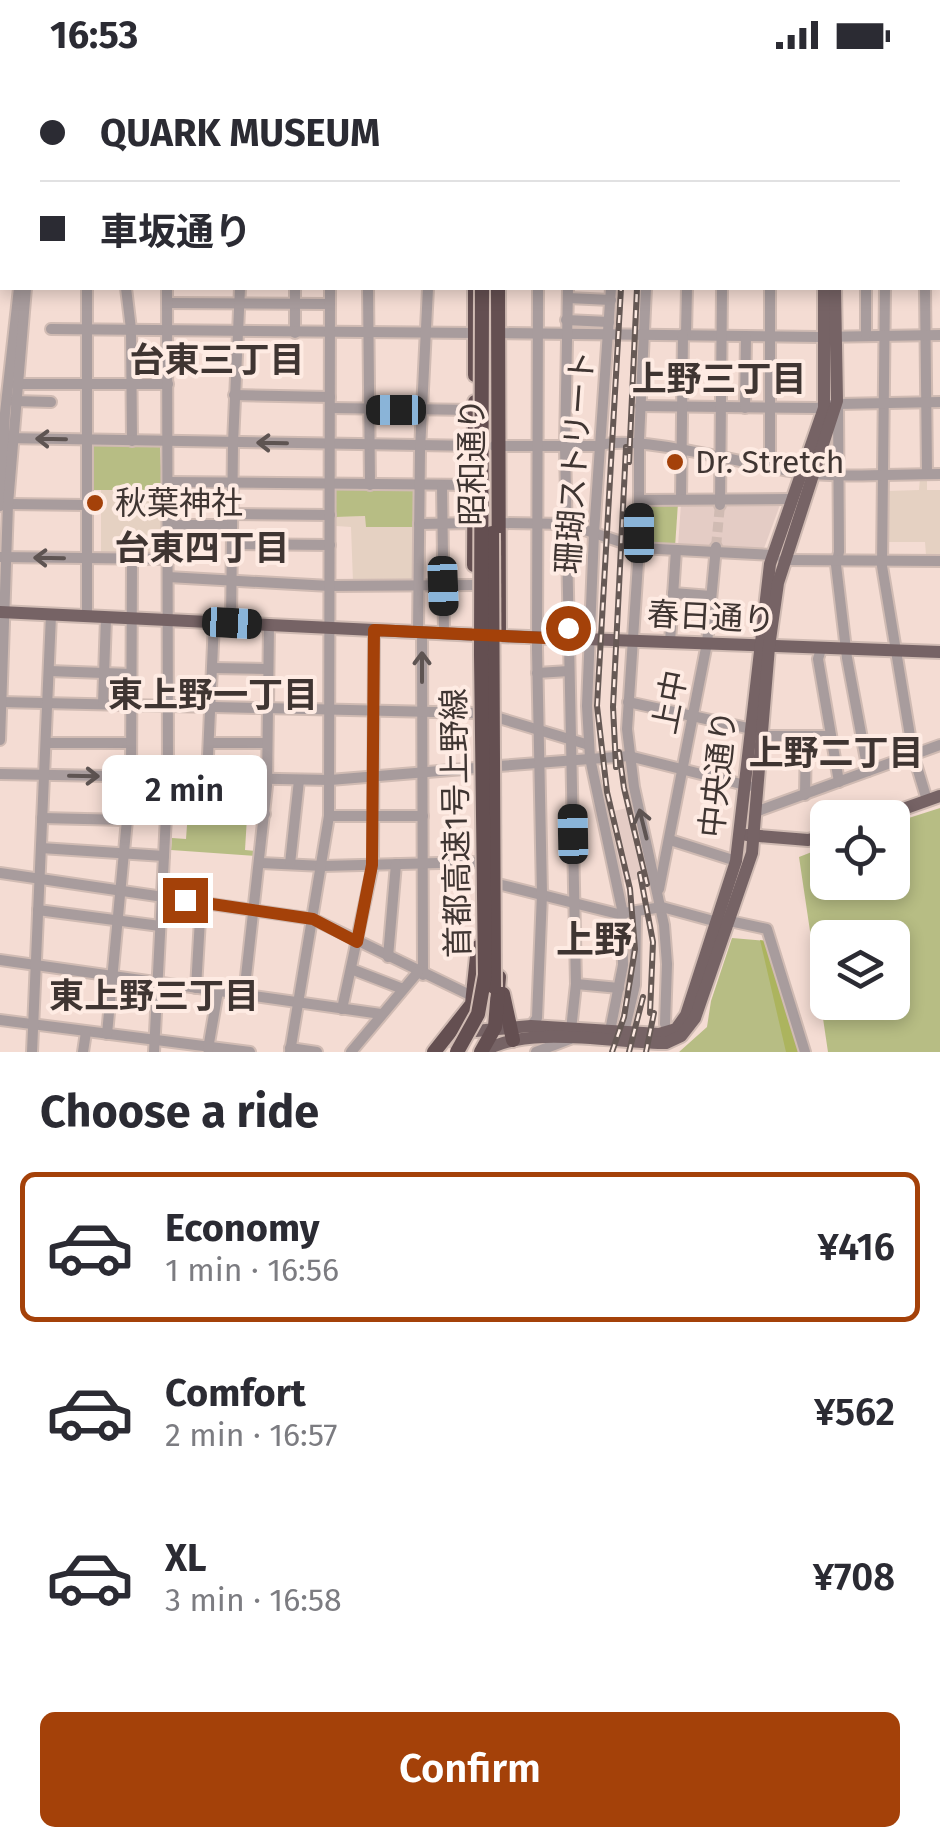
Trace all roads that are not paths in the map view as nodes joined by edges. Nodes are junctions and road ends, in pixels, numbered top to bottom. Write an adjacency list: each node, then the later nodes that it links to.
1 (22, 290): 33 (street)
2 (22, 290): 58 (street)
3 (88, 290): 35 (street)
4 (126, 290): 38 (street)
5 (167, 290): 27 (street)
6 (240, 290): 28 (street)
7 (294, 290): 29 (street)
8 (330, 290): 30 (street)
9 (368, 290): 43 (street)
10 (428, 290): 44 (street)
11 (480, 290): 36 (highway, 昭和通り)
12 (480, 290): 137 (highway, 首都高速1号上野線, bridge)
13 (490, 290): 192 (highway, 首都高速1号上野線, bridge)
14 (498, 290): 45 (highway, 昭和通り)
15 (538, 290): 46 (street)
16 (646, 290): 49 (street)
17 (688, 290): 48 (street)
18 (722, 290): 50 (street)
19 (770, 290): 56 (street)
20 (824, 290): 57 (main road, 中央通り)
21 (836, 290): 57 (main road, 中央通り)
22 (866, 290): 51 (street)
23 (885, 290): 52 (street)
24 (925, 290): 53 (street)
25 (568, 293): 26 (street); 31 (street)
26 (611, 294): 37 (street, 珊瑚ストリート)
27 (168, 303): 28 (street); 39 (street)
28 (239, 303): 29 (street); 40 (street)
29 (294, 304): 30 (street); 41 (street)
30 (330, 304): 42 (street)
31 (566, 320): 37 (street); 47 (street)
32 (0, 328): 33 (street)
33 (14, 329): 78 (street)
34 (51, 329): 35 (street)
35 (88, 329): 38 (street); 59 (street)
36 (475, 329): 44 (street); 77 (highway, 昭和通り)
37 (609, 329): 47 (street); 49 (street); 85 (street, 珊瑚ストリート)
38 (132, 330): 39 (street); 60 (street)
39 (168, 330): 40 (street); 61 (street)
40 (237, 333): 41 (street); 62 (street)
41 (295, 333): 42 (street)
42 (330, 333): 43 (street); 65 (street)
43 (368, 333): 44 (street); 75 (street)
44 (426, 333): 76 (street)
45 (498, 333): 46 (street); 90 (highway, 昭和通り)
46 (538, 334): 47 (street); 91 (street)
47 (566, 334): 92 (street)
48 (684, 334): 49 (street); 50 (street); 72 (street)
49 (643, 335): 70 (street)
50 (722, 335): 55 (street); 71 (street)
51 (866, 335): 52 (street); 57 (street)
52 (884, 335): 53 (street); 68 (street)
53 (926, 335): 54 (street); 66 (street)
54 (940, 335)
55 (746, 336): 56 (street); 73 (street)
56 (770, 336): 57 (street); 74 (street)
57 (831, 336): 69 (main road, 中央通り)
58 (16, 384): 59 (street); 63 (street)
59 (88, 384): 60 (street); 80 (street)
60 (132, 384): 61 (street); 81 (street)
61 (168, 384): 82 (street)
62 (234, 395): 65 (street); 83 (street)
63 (14, 401): 64 (street); 78 (street)
64 (51, 402)
65 (330, 402): 75 (street); 84 (street)
66 (926, 402): 67 (street); 68 (street); 100 (street)
67 (940, 402)
68 (884, 403): 69 (street); 99 (street)
69 (834, 404): 74 (street); 97 (main road, 中央通り); 98 (street)
70 (640, 406): 72 (street); 86 (street)
71 (722, 407): 72 (street); 73 (street); 94 (street)
72 (682, 408): 93 (street)
73 (745, 408): 74 (street)
74 (770, 408): 95 (street)
75 (369, 410): 76 (street); 87 (street)
76 (422, 410): 77 (street); 88 (street)
77 (475, 410): 89 (highway, 昭和通り)
78 (6, 413): 79 (street)
79 (8, 438): 80 (street, one-way to 79); 96 (street); 114 (street)
80 (88, 439): 81 (street); 113 (street)
81 (132, 441): 82 (street)
82 (168, 442): 83 (street); 102 (street)
83 (233, 443): 84 (street, one-way to 83); 103 (street)
84 (330, 444): 87 (street); 104 (street)
85 (603, 444): 86 (street); 92 (street); 124 (street, 珊瑚ストリート)
86 (641, 444): 93 (street); 110 (street)
87 (369, 445): 88 (street); 105 (street)
88 (420, 446): 89 (street); 106 (street)
89 (474, 446): 90 (street); 108 (highway, 昭和通り)
90 (500, 446): 91 (street); 117 (highway, 昭和通り)
91 (538, 446): 92 (street); 120 (street)
92 (565, 446): 122 (street)
93 (680, 450): 94 (street); 111 (street)
94 (721, 458): 95 (street); 112 (street)
95 (770, 467): 97 (street)
96 (1, 472): 114 (street)
97 (808, 473): 98 (street); 109 (main road, 中央通り); 133 (main road, 中央通り)
98 (840, 474): 99 (street); 135 (street)
99 (885, 474): 100 (street); 136 (street)
100 (926, 474): 101 (street)
101 (940, 474)
102 (168, 482): 103 (street); 123 (street)
103 (232, 483): 104 (street); 116 (street)
104 (330, 485): 105 (street); 115 (street)
105 (370, 485): 106 (street)
106 (419, 485): 107 (street); 121 (street)
107 (442, 485): 108 (street); 118 (street)
108 (474, 485): 119 (highway, 昭和通り)
109 (793, 499): 112 (street); 133 (main road, 中央通り)
110 (639, 500): 111 (street); 127 (street)
111 (681, 500): 112 (street)
112 (721, 502)
113 (88, 504): 114 (street); 131 (street)
114 (4, 505): 130 (street)
115 (330, 515): 116 (street); 126 (street)
116 (232, 520): 123 (street); 125 (street)
117 (500, 522): 120 (street); 161 (highway, 昭和通り)
118 (443, 523): 119 (street); 121 (street); 144 (street)
119 (474, 523): 142 (highway, 昭和通り)
120 (537, 523): 122 (street); 165 (street)
121 (419, 524): 141 (street)
122 (567, 524): 124 (street); 162 (street)
123 (168, 525): 134 (street)
124 (594, 533): 127 (street); 163 (street, 珊瑚ストリート)
125 (232, 544): 126 (street); 140 (street)
126 (330, 546): 143 (street)
127 (639, 548): 128 (street); 164 (street)
128 (676, 550): 129 (street); 145 (street)
129 (715, 550): 133 (street); 146 (street, 上中)
130 (2, 557): 131 (street, one-way to 130); 147 (street)
131 (87, 558): 132 (street); 149 (street)
132 (132, 558): 134 (street); 151 (street)
133 (778, 558): 135 (street); 168 (main road, 中央通り)
134 (168, 559): 139 (street)
135 (837, 560): 136 (street); 170 (street)
136 (883, 560): 138 (street); 171 (street)
137 (483, 562): 213 (highway, bridge); 310 (highway, 首都高速1号上野線, bridge)
138 (940, 562)
139 (168, 577): 140 (street); 152 (street)
140 (232, 579): 143 (street); 154 (street)
141 (418, 585): 143 (street); 144 (street); 158 (street)
142 (474, 585): 144 (street); 160 (highway, 昭和通り)
143 (330, 586): 156 (street)
144 (443, 586): 159 (street)
145 (673, 594): 146 (street); 166 (street)
146 (711, 596): 167 (street, 上中)
147 (1, 612): 148 (main road, 春日通り); 182 (street)
148 (51, 615): 149 (main road, 春日通り); 175 (street)
149 (87, 617): 150 (main road, 春日通り)
150 (106, 618): 151 (main road, 春日通り); 177 (street)
151 (130, 619): 152 (main road, 春日通り); 179 (street)
152 (168, 621): 153 (main road, 春日通り); 187 (street)
153 (214, 622): 154 (main road, 春日通り); 173 (street)
154 (232, 623): 155 (main road, 春日通り)
155 (269, 625): 156 (main road, 春日通り); 174 (street)
156 (331, 628): 157 (main road, 春日通り); 190 (street)
157 (374, 630): 158 (main road, 春日通り); 191 (street)
158 (420, 632): 159 (main road, 春日通り); 193 (street, one-way to 158)
159 (444, 633): 160 (main road, 春日通り)
160 (474, 635): 161 (main road, 春日通り); 194 (highway, 昭和通り)
161 (499, 636): 165 (main road, 春日通り); 192 (highway, 昭和通り)
162 (568, 639): 163 (main road, 春日通り); 165 (main road, 春日通り); 176 (street)
163 (590, 640): 164 (main road, 春日通り); 181 (street, 珊瑚ストリート)
164 (634, 641): 166 (main road, 春日通り); 183 (street)
165 (537, 642): 178 (street)
166 (670, 642): 167 (main road, 春日通り)
167 (707, 644): 168 (main road, 春日通り); 195 (street, 上中)
168 (764, 646): 169 (main road, 春日通り); 197 (main road, 中央通り)
169 (820, 649): 170 (main road, 春日通り); 199 (street)
170 (846, 650): 171 (main road, 春日通り); 215 (street)
171 (896, 651): 172 (main road, 春日通り); 208 (street)
172 (940, 652)
173 (212, 668): 174 (street); 188 (street)
174 (268, 669): 189 (street)
175 (49, 671): 177 (street); 184 (street)
176 (569, 671): 178 (street); 180 (street)
177 (104, 673): 179 (street); 185 (street)
178 (537, 673): 196 (street)
179 (131, 674): 186 (street)
180 (570, 700): 181 (street); 200 (street)
181 (587, 700): 206 (street, 珊瑚ストリート)
182 (1, 702): 184 (street); 201 (street)
183 (628, 702): 195 (street); 209 (street)
184 (48, 703): 185 (street); 202 (street)
185 (103, 704): 186 (street)
186 (131, 705): 187 (street); 203 (street)
187 (168, 706): 188 (street); 220 (street)
188 (210, 708): 189 (street); 204 (street)
189 (268, 709): 190 (street); 205 (street)
190 (330, 709): 191 (street); 225 (street)
191 (372, 710): 193 (street); 222 (street)
192 (496, 711): 196 (street); 213 (highway, 昭和通り); 274 (highway, bridge); 311 (highway, 首都高速1号上野線, bridge)
193 (422, 712): 194 (street); 216 (street)
194 (476, 712): 213 (highway, 昭和通り)
195 (694, 715): 197 (street); 214 (street, 上中)
196 (538, 728): 200 (street); 212 (street)
197 (757, 732): 198 (street); 227 (main road, 中央通り)
198 (806, 736): 199 (street); 228 (street)
199 (831, 736): 226 (street)
200 (570, 738): 206 (street); 211 (street)
201 (0, 740)
202 (46, 742): 203 (street); 218 (street)
203 (131, 743): 219 (street)
204 (208, 743): 205 (street); 221 (street)
205 (267, 743): 223 (street)
206 (589, 744): 210 (street, 珊瑚ストリート)
207 (940, 745): 208 (street)
208 (912, 754): 215 (street); 229 (street)
209 (629, 756): 210 (street); 214 (street); 258 (street, one-way to 209)
210 (590, 758): 211 (street); 268 (street, 珊瑚ストリート)
211 (571, 760): 212 (street); 263 (street)
212 (539, 762): 213 (street); 260 (street)
213 (487, 766): 216 (street); 249 (highway); 257 (highway, 昭和通り)
214 (683, 770): 227 (street); 242 (street, 上中)
215 (868, 771): 226 (street)
216 (422, 772): 222 (street); 237 (street)
217 (0, 774): 218 (street)
218 (44, 775): 219 (street, one-way to 219); 238 (street)
219 (132, 777): 220 (street); 239 (street)
220 (168, 778): 221 (street); 232 (street)
221 (213, 778): 223 (street); 233 (street)
222 (372, 778): 225 (street); 236 (street)
223 (267, 780): 224 (street); 234 (street)
224 (299, 780): 225 (street); 250 (street)
225 (330, 780): 235 (street)
226 (840, 782): 228 (street)
227 (752, 785): 231 (main road, 中央通り); 240 (main road, 中央通り)
228 (805, 796): 231 (street)
229 (934, 798): 230 (main road)
230 (910, 807)
231 (758, 811): 241 (main road, 中央通り)
232 (166, 813): 233 (street); 246 (street)
233 (218, 814): 234 (street)
234 (265, 814): 248 (street)
235 (330, 816): 236 (street); 254 (street)
236 (372, 816): 237 (street); 253 (street)
237 (422, 816): 252 (street)
238 (42, 818): 239 (street); 244 (street)
239 (128, 820): 245 (street)
240 (740, 835): 241 (main road); 247 (main road, 中央通り)
241 (755, 836): 243 (main road); 271 (main road, 中央通り)
242 (670, 840): 247 (street); 258 (street, 上中)
243 (810, 840)
244 (41, 848): 245 (street); 256 (street)
245 (124, 854): 246 (street); 259 (street)
246 (164, 856): 261 (street)
247 (736, 861): 271 (main road, 中央通り)
248 (260, 862): 250 (street); 266 (street)
249 (478, 862): 252 (street); 288 (highway)
250 (290, 864): 254 (street)
251 (396, 864): 252 (street); 253 (street); 275 (street)
252 (423, 864): 279 (street)
253 (372, 865): 254 (street); 273 (street)
254 (322, 866): 269 (street)
255 (0, 874): 256 (street)
256 (40, 880): 259 (street); 265 (street)
257 (498, 884): 260 (street); 299 (highway, 昭和通り)
258 (659, 890): 264 (street)
259 (120, 891): 261 (street); 270 (street)
260 (542, 894): 263 (street); 294 (street)
261 (162, 897): 262 (street); 272 (street)
262 (201, 902): 266 (street); 283 (street)
263 (574, 903): 268 (street); 282 (street)
264 (662, 907): 267 (street); 271 (street); 300 (street)
265 (38, 910): 270 (street); 277 (street)
266 (256, 910): 269 (street); 287 (street)
267 (636, 913): 268 (street); 296 (street)
268 (622, 914): 284 (street, 珊瑚ストリート)
269 (313, 919): 273 (street); 289 (street)
270 (118, 920): 272 (street); 280 (street)
271 (724, 922): 300 (main road, 中央通り); 314 (street)
272 (160, 926): 281 (street)
273 (357, 942): 275 (street); 278 (street)
274 (489, 942)
275 (388, 957): 279 (street)
276 (0, 960): 277 (street)
277 (36, 965): 280 (street); 293 (street)
278 (351, 968): 285 (street); 290 (street)
279 (420, 973): 285 (street); 288 (street)
280 (113, 976): 281 (street); 297 (street)
281 (158, 982): 283 (street); 301 (street)
282 (576, 984): 284 (street); 298 (street)
283 (196, 988): 286 (street)
284 (619, 988): 296 (street, 珊瑚ストリート)
285 (402, 989): 291 (street)
286 (218, 991): 287 (street); 303 (street)
287 (244, 995): 289 (street)
288 (474, 997): 302 (highway)
289 (298, 1003): 290 (street); 304 (street)
290 (342, 1009): 291 (street)
291 (380, 1014): 309 (street)
292 (0, 1020): 293 (street)
293 (34, 1025): 295 (street); 305 (street)
294 (532, 1026): 298 (main road); 299 (main road)
295 (86, 1032): 297 (street); 306 (street)
296 (618, 1032): 298 (main road); 300 (main road)
297 (107, 1034): 301 (street)
298 (571, 1034): 299 (main road); 300 (main road); 313 (street)
299 (509, 1036): 302 (main road); 312 (highway); 312 (main road)
300 (664, 1038)
301 (154, 1046): 303 (street)
302 (439, 1047)
303 (208, 1049): 307 (street)
304 (290, 1050): 308 (street)
305 (32, 1052)
306 (83, 1052)
307 (250, 1052)
308 (318, 1052)
309 (351, 1052)
310 (457, 1052)
311 (468, 1052)
312 (482, 1052)
313 (536, 1052)
314 (805, 1052)

